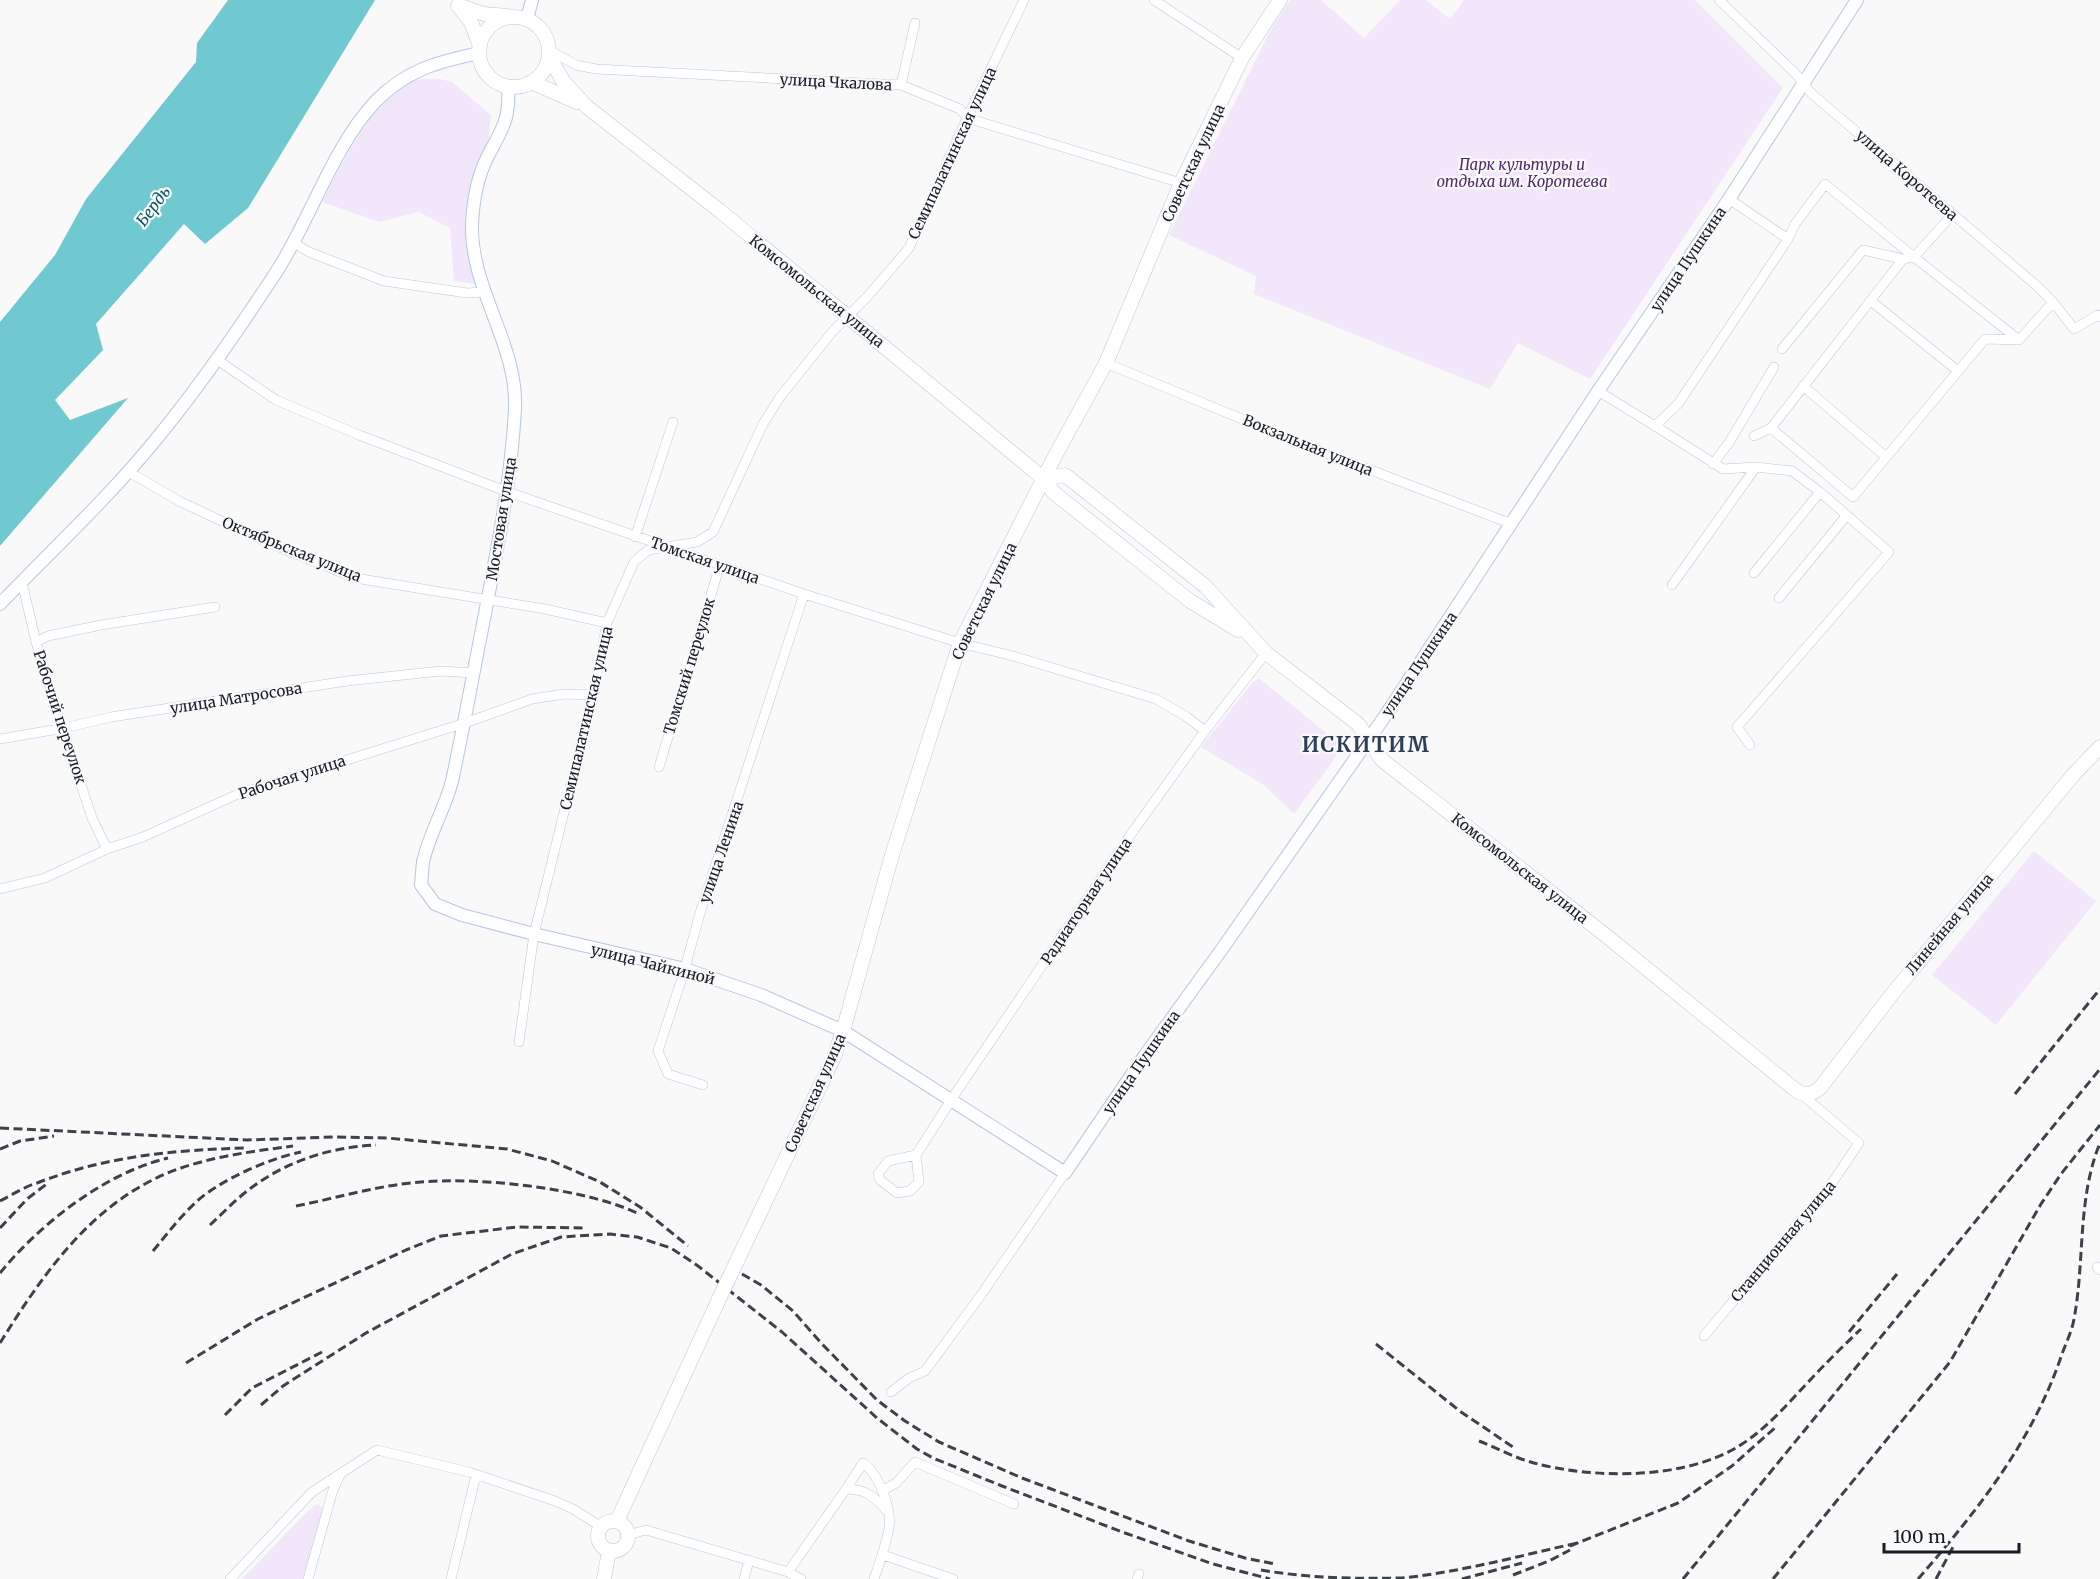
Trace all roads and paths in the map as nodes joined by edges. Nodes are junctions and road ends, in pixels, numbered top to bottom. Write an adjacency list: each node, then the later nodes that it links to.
1 (531, 0): 8 (street)
2 (1024, 0): 18 (street, Семипалатинская улица)
3 (1154, 0): 12 (street)
4 (1280, 0): 12 (main road, Советская улица)
5 (1719, 0): 14 (street, улица Коротеева)
6 (1857, 0): 14 (street, улица Пушкина)
7 (455, 3): 8 (main road); 10 (main road)
8 (520, 18): 10 (main road); 11 (main road)
9 (915, 23): 15 (street)
10 (480, 49): 16 (main road); 23 (street)
11 (549, 53): 13 (main road); 15 (street, улица Чкалова); 17 (main road, Комсомольская улица)
12 (1242, 58): 19 (main road, Советская улица)
13 (531, 82): 16 (main road); 17 (main road, Комсомольская улица)
14 (1803, 82): 20 (street, улица Пушкина); 21 (street, улица Коротеева)
15 (901, 85): 18 (street, улица Чкалова)
16 (508, 86): 26 (street, Мостовая улица)
17 (587, 107): 29 (main road, Комсомольская улица)
18 (967, 118): 19 (street, улица Чкалова); 29 (street, Семипалатинская улица)
19 (1181, 183): 34 (main road, Советская улица)
20 (1729, 199): 22 (street); 38 (street, улица Пушкина)
21 (1952, 215): 24 (street); 28 (street, улица Коротеева)
22 (1788, 239): 24 (street); 40 (street)
23 (294, 243): 26 (street); 33 (street)
24 (1914, 257): 25 (street); 31 (street)
25 (1903, 259): 27 (street); 32 (street)
26 (485, 292): 48 (street, Мостовая улица)
27 (1871, 301): 36 (street); 37 (street)
28 (2053, 302): 30 (street, улица Коротеева); 31 (street)
29 (848, 316): 47 (main road, Комсомольская улица); 53 (street, Семипалатинская улица)
30 (2100, 317)
31 (2019, 340): 36 (street)
32 (1782, 349)
33 (216, 359): 46 (street); 48 (street, Томская улица)
34 (1106, 363): 47 (main road, Советская улица); 51 (street, Вокзальная улица)
35 (1774, 367): 44 (street)
36 (1958, 371): 43 (street)
37 (1803, 386): 41 (street); 43 (street)
38 (1598, 391): 40 (street); 51 (street, улица Пушкина)
39 (673, 422): 52 (street)
40 (1655, 426): 44 (street)
41 (1771, 428): 42 (street); 43 (street)
42 (1754, 436)
43 (1886, 457)
44 (1713, 464): 45 (street)
45 (1756, 467): 49 (street); 57 (street)
46 (129, 472): 56 (street); 60 (street, Октябрьская улица)
47 (1044, 479): 64 (main road, Комсомольская улица); 64 (main road, Комсомольская улица); 66 (main road, Советская улица)
48 (508, 492): 52 (street, Томская улица); 60 (street, Мостовая улица)
49 (1820, 492): 50 (street); 55 (street)
50 (1847, 515): 59 (street); 75 (street)
51 (1512, 524): 74 (street, улица Пушкина)
52 (635, 537): 53 (street, Томская улица)
53 (667, 546): 54 (street, Томская улица); 63 (street, Семипалатинская улица)
54 (720, 565): 58 (street, Томская улица); 77 (street, Томский переулок)
55 (1754, 573)
56 (21, 582): 61 (street); 65 (street, Рабочий переулок)
57 (1672, 585)
58 (804, 594): 66 (street, Томская улица); 82 (street, улица Ленина)
59 (1779, 598)
60 (488, 600): 63 (street, Октябрьская улица); 68 (street, Мостовая улица)
61 (0, 604)
62 (215, 607): 65 (street)
63 (608, 623): 69 (street, Семипалатинская улица)
64 (1251, 637): 67 (main road, Комсомольская улица)
65 (36, 642): 71 (street, Рабочий переулок)
66 (960, 643): 72 (street, Томская улица); 83 (main road, Советская улица)
67 (1266, 653): 72 (street, Радиаторная улица); 74 (main road, Комсомольская улица)
68 (473, 673): 70 (street, Мостовая улица); 71 (street, улица Матросова)
69 (593, 695): 70 (street, Рабочая улица); 81 (street, Семипалатинская улица)
70 (465, 723): 78 (street, Рабочая улица); 79 (street, Мостовая улица)
71 (64, 728): 73 (street, улица Матросова); 78 (street, Рабочий переулок)
72 (1205, 731): 87 (street, Радиаторная улица)
73 (0, 738)
74 (1369, 739): 86 (main road, Комсомольская улица); 89 (street, улица Пушкина)
75 (1750, 745)
76 (2100, 747): 86 (main road, Линейная улица)
77 (659, 767)
78 (107, 849): 80 (street, Рабочая улица)
79 (421, 885): 81 (street, улица Чайкиной)
80 (0, 889)
81 (534, 934): 82 (street, улица Чайкиной); 84 (street, Семипалатинская улица)
82 (685, 969): 83 (street, улица Чайкиной); 85 (street, улица Ленина)
83 (843, 1031): 87 (street, улица Чайкиной); 98 (main road, Советская улица, bridge)
84 (519, 1042)
85 (703, 1085)
86 (1798, 1092): 90 (street, Станционная улица)
87 (951, 1100): 88 (street, Радиаторная улица); 89 (street, улица Чайкиной)
88 (916, 1155): 88 (street)
89 (1065, 1173): 91 (street, улица Пушкина)
90 (1704, 1336)
91 (891, 1392)
92 (341, 1473): 93 (street); 105 (street); 106 (street)
93 (476, 1475): 99 (street); 107 (street)
94 (846, 1489): 95 (street); 97 (street); 104 (street)
95 (884, 1493): 96 (street); 97 (street)
96 (1014, 1504)
97 (888, 1512): 102 (street)
98 (616, 1521): 99 (main road); 100 (main road)
99 (600, 1526): 101 (main road)
100 (628, 1535): 101 (main road); 103 (street)
101 (609, 1551): 108 (main road)
102 (883, 1555): 111 (street); 112 (street)
103 (749, 1560): 104 (street); 109 (street)
104 (788, 1572): 110 (street)
105 (230, 1579)
106 (308, 1579)
107 (451, 1579)
108 (604, 1579)
109 (744, 1579)
110 (801, 1579)
111 (874, 1579)
112 (953, 1579)

